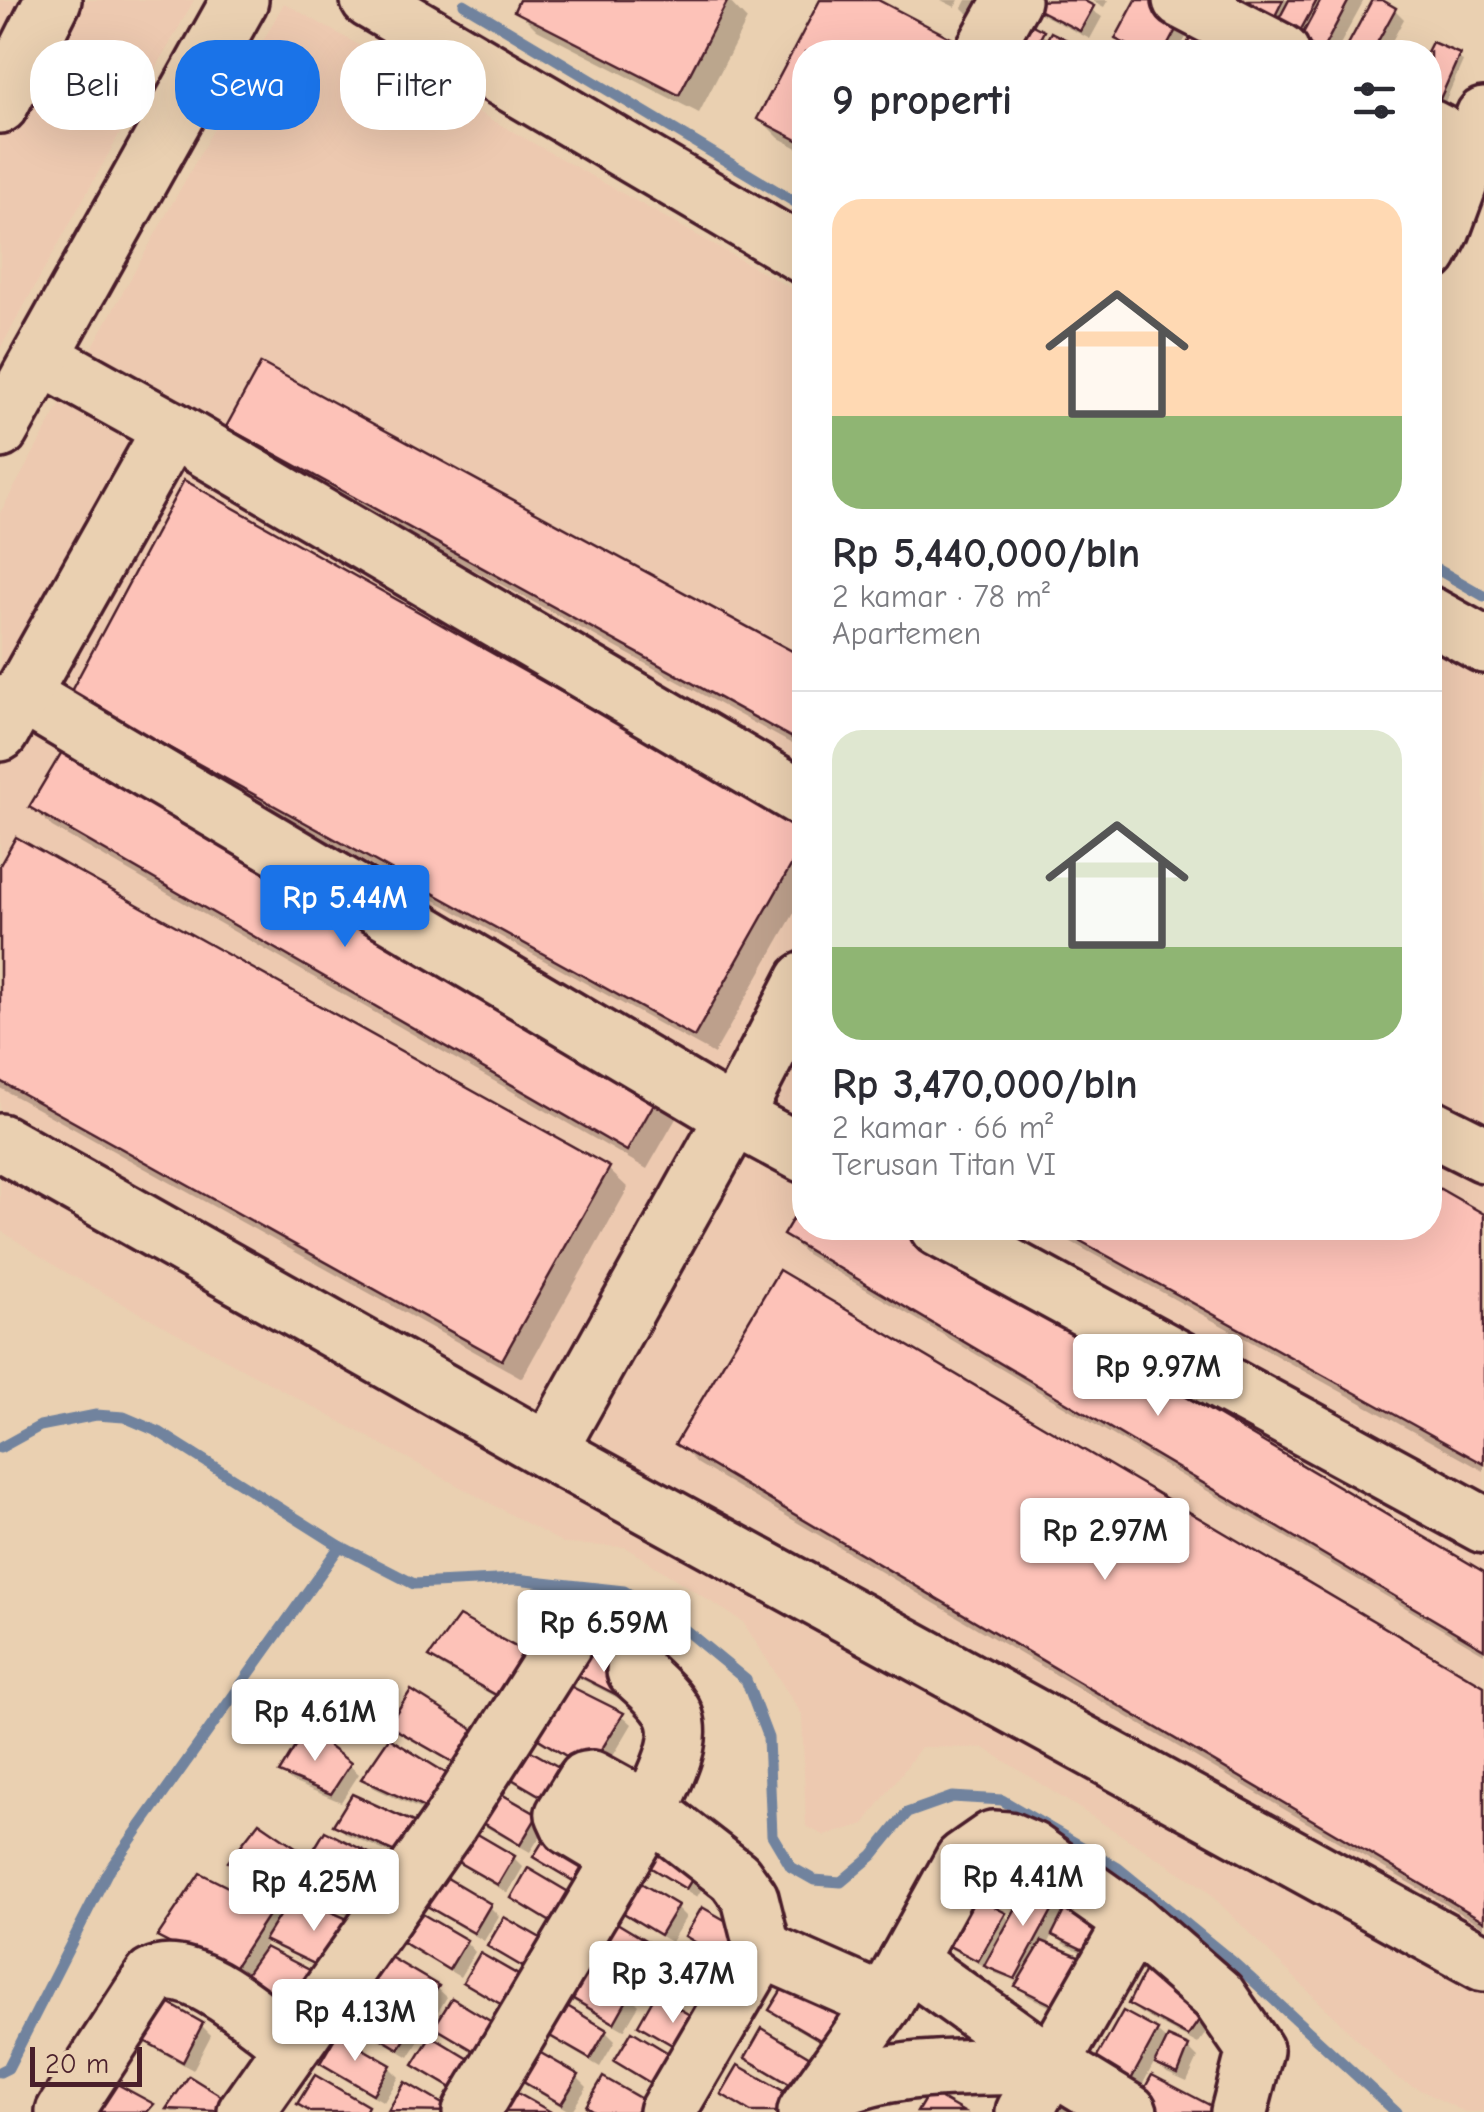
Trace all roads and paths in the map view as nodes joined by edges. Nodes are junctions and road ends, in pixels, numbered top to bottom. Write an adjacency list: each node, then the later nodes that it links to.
1 (54, 0): 8 (street)
2 (240, 0): 12 (street)
3 (369, 0): 11 (street)
4 (1012, 0): 6 (street)
5 (1181, 0): 7 (street)
6 (990, 40)
7 (1258, 40)
8 (0, 105)
9 (1462, 131): 10 (street)
10 (1442, 230)
11 (792, 248)
12 (41, 356): 13 (street); 14 (street)
13 (171, 429): 17 (street); 18 (street)
14 (0, 430)
15 (1442, 621): 16 (street)
16 (1484, 644)
17 (10, 713): 20 (street)
18 (792, 792)
19 (792, 1005): 20 (street)
20 (734, 1116): 23 (street); 26 (street)
21 (1442, 1132): 24 (street)
22 (0, 1142): 26 (street)
23 (792, 1148)
24 (1484, 1154)
25 (960, 1240): 27 (street)
26 (548, 1451): 34 (street)
27 (1484, 1524)
28 (564, 1643): 36 (street)
29 (635, 1671): 30 (street)
30 (650, 1811): 31 (street); 31 (street); 33 (street)
31 (622, 1858): 41 (street)
32 (1133, 1922): 35 (street); 37 (street); 45 (street)
33 (764, 1954): 35 (street); 42 (street)
34 (1484, 1963)
35 (895, 1982): 37 (street); 38 (street)
36 (292, 2045): 39 (street); 40 (street)
37 (1052, 2065): 38 (street); 43 (street); 44 (street)
38 (808, 2109)
39 (64, 2112)
40 (246, 2112)
41 (471, 2112)
42 (667, 2112)
43 (1024, 2112)
44 (1129, 2112)
45 (1239, 2112)

